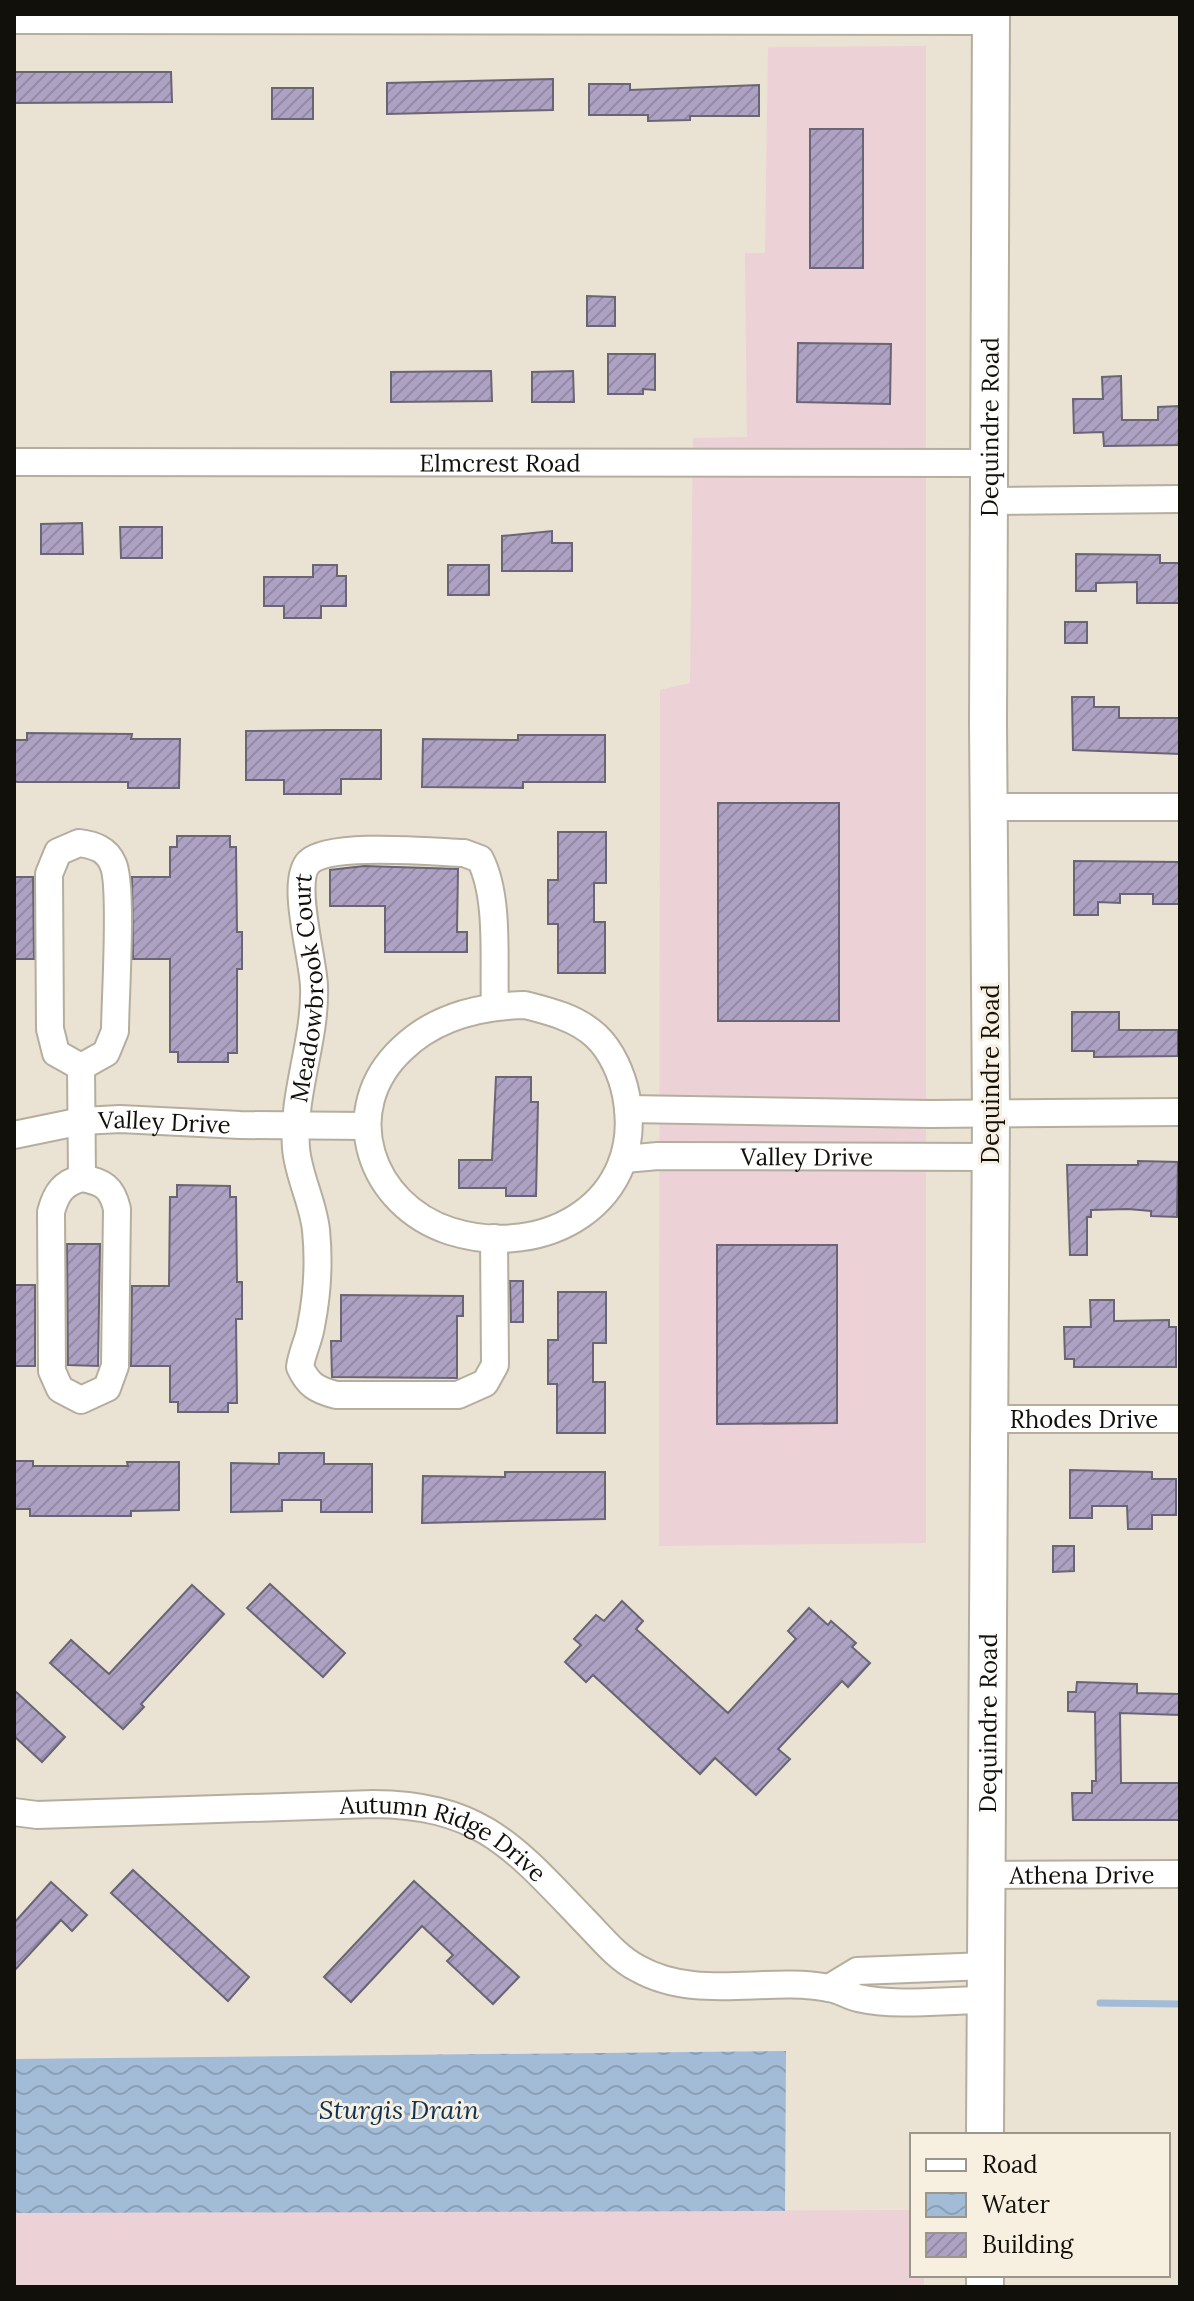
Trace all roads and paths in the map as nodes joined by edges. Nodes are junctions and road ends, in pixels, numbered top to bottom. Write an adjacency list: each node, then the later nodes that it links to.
1 (991, 17): 2 (street); 4 (main road, Dequindre Road)
2 (14, 20)
3 (14, 462): 4 (street, Elmcrest Road)
4 (988, 463): 6 (main road, Dequindre Road)
5 (1180, 499): 6 (street)
6 (990, 501): 7 (main road, Dequindre Road)
7 (988, 807): 8 (street); 12 (main road, Dequindre Road)
8 (1180, 807)
9 (495, 1006): 14 (street); 15 (street); 16 (street, Meadowbrook Court)
10 (81, 1067): 10 (street); 13 (street)
11 (1180, 1112): 12 (street, Valley Drive)
12 (991, 1113): 14 (street, Valley Drive); 18 (main road, Dequindre Road)
13 (82, 1121): 16 (street, Valley Drive); 17 (street, Valley Drive); 20 (street)
14 (629, 1121): 19 (street)
15 (366, 1126): 16 (street, Valley Drive); 21 (street)
16 (297, 1127): 21 (street)
17 (14, 1135)
18 (990, 1157): 19 (street, Valley Drive); 22 (main road, Dequindre Road)
19 (625, 1159): 21 (street)
20 (82, 1178): 20 (street)
21 (494, 1238)
22 (988, 1419): 23 (street, Rhodes Drive); 26 (main road, Dequindre Road)
23 (1180, 1419)
24 (14, 1812): 27 (street, Autumn Ridge Drive)
25 (1180, 1874): 26 (street, Athena Drive)
26 (986, 1875): 27 (main road, Dequindre Road)
27 (986, 1983): 28 (main road, Dequindre Road)
28 (985, 2133)

